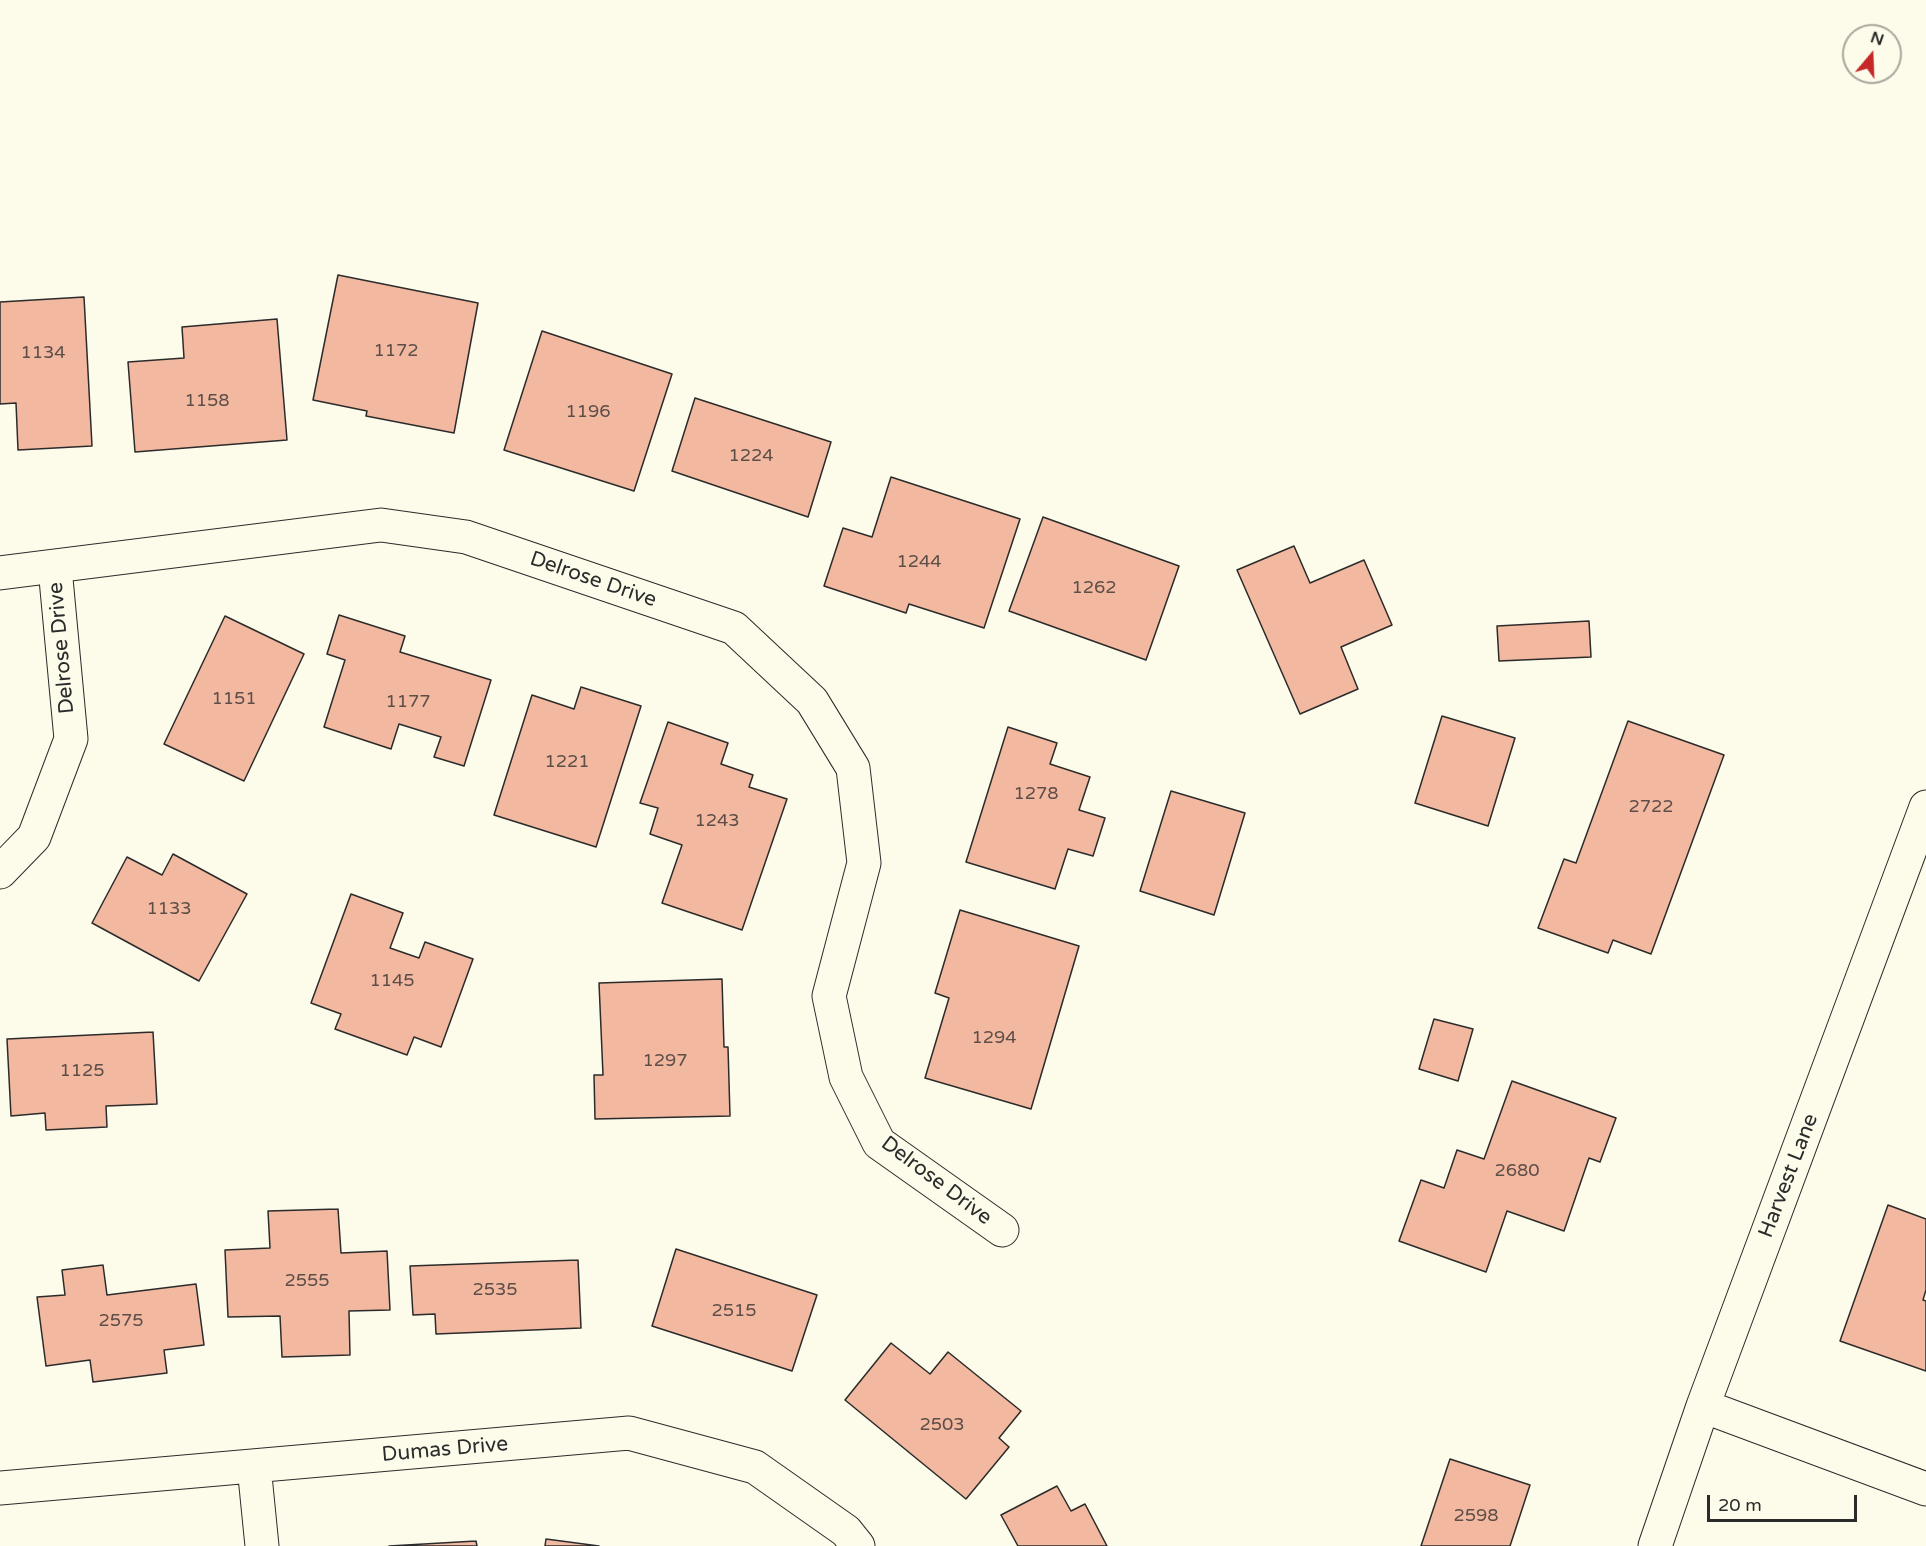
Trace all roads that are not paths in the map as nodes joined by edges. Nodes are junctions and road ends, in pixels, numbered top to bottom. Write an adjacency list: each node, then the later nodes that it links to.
1 (55, 568): 2 (street); 5 (street, Delrose Drive); 6 (street, Delrose Drive)
2 (0, 573)
3 (1926, 807): 4 (street, Harvest Lane)
4 (1916, 871): 7 (street, Harvest Lane)
5 (0, 872)
6 (1002, 1230)
7 (1703, 1406): 10 (street); 13 (street, Harvest Lane)
8 (254, 1467): 9 (street, Dumas Drive); 11 (street); 12 (street, Dumas Drive)
9 (0, 1488)
10 (1926, 1489)
11 (262, 1546)
12 (858, 1546)
13 (1655, 1546)

